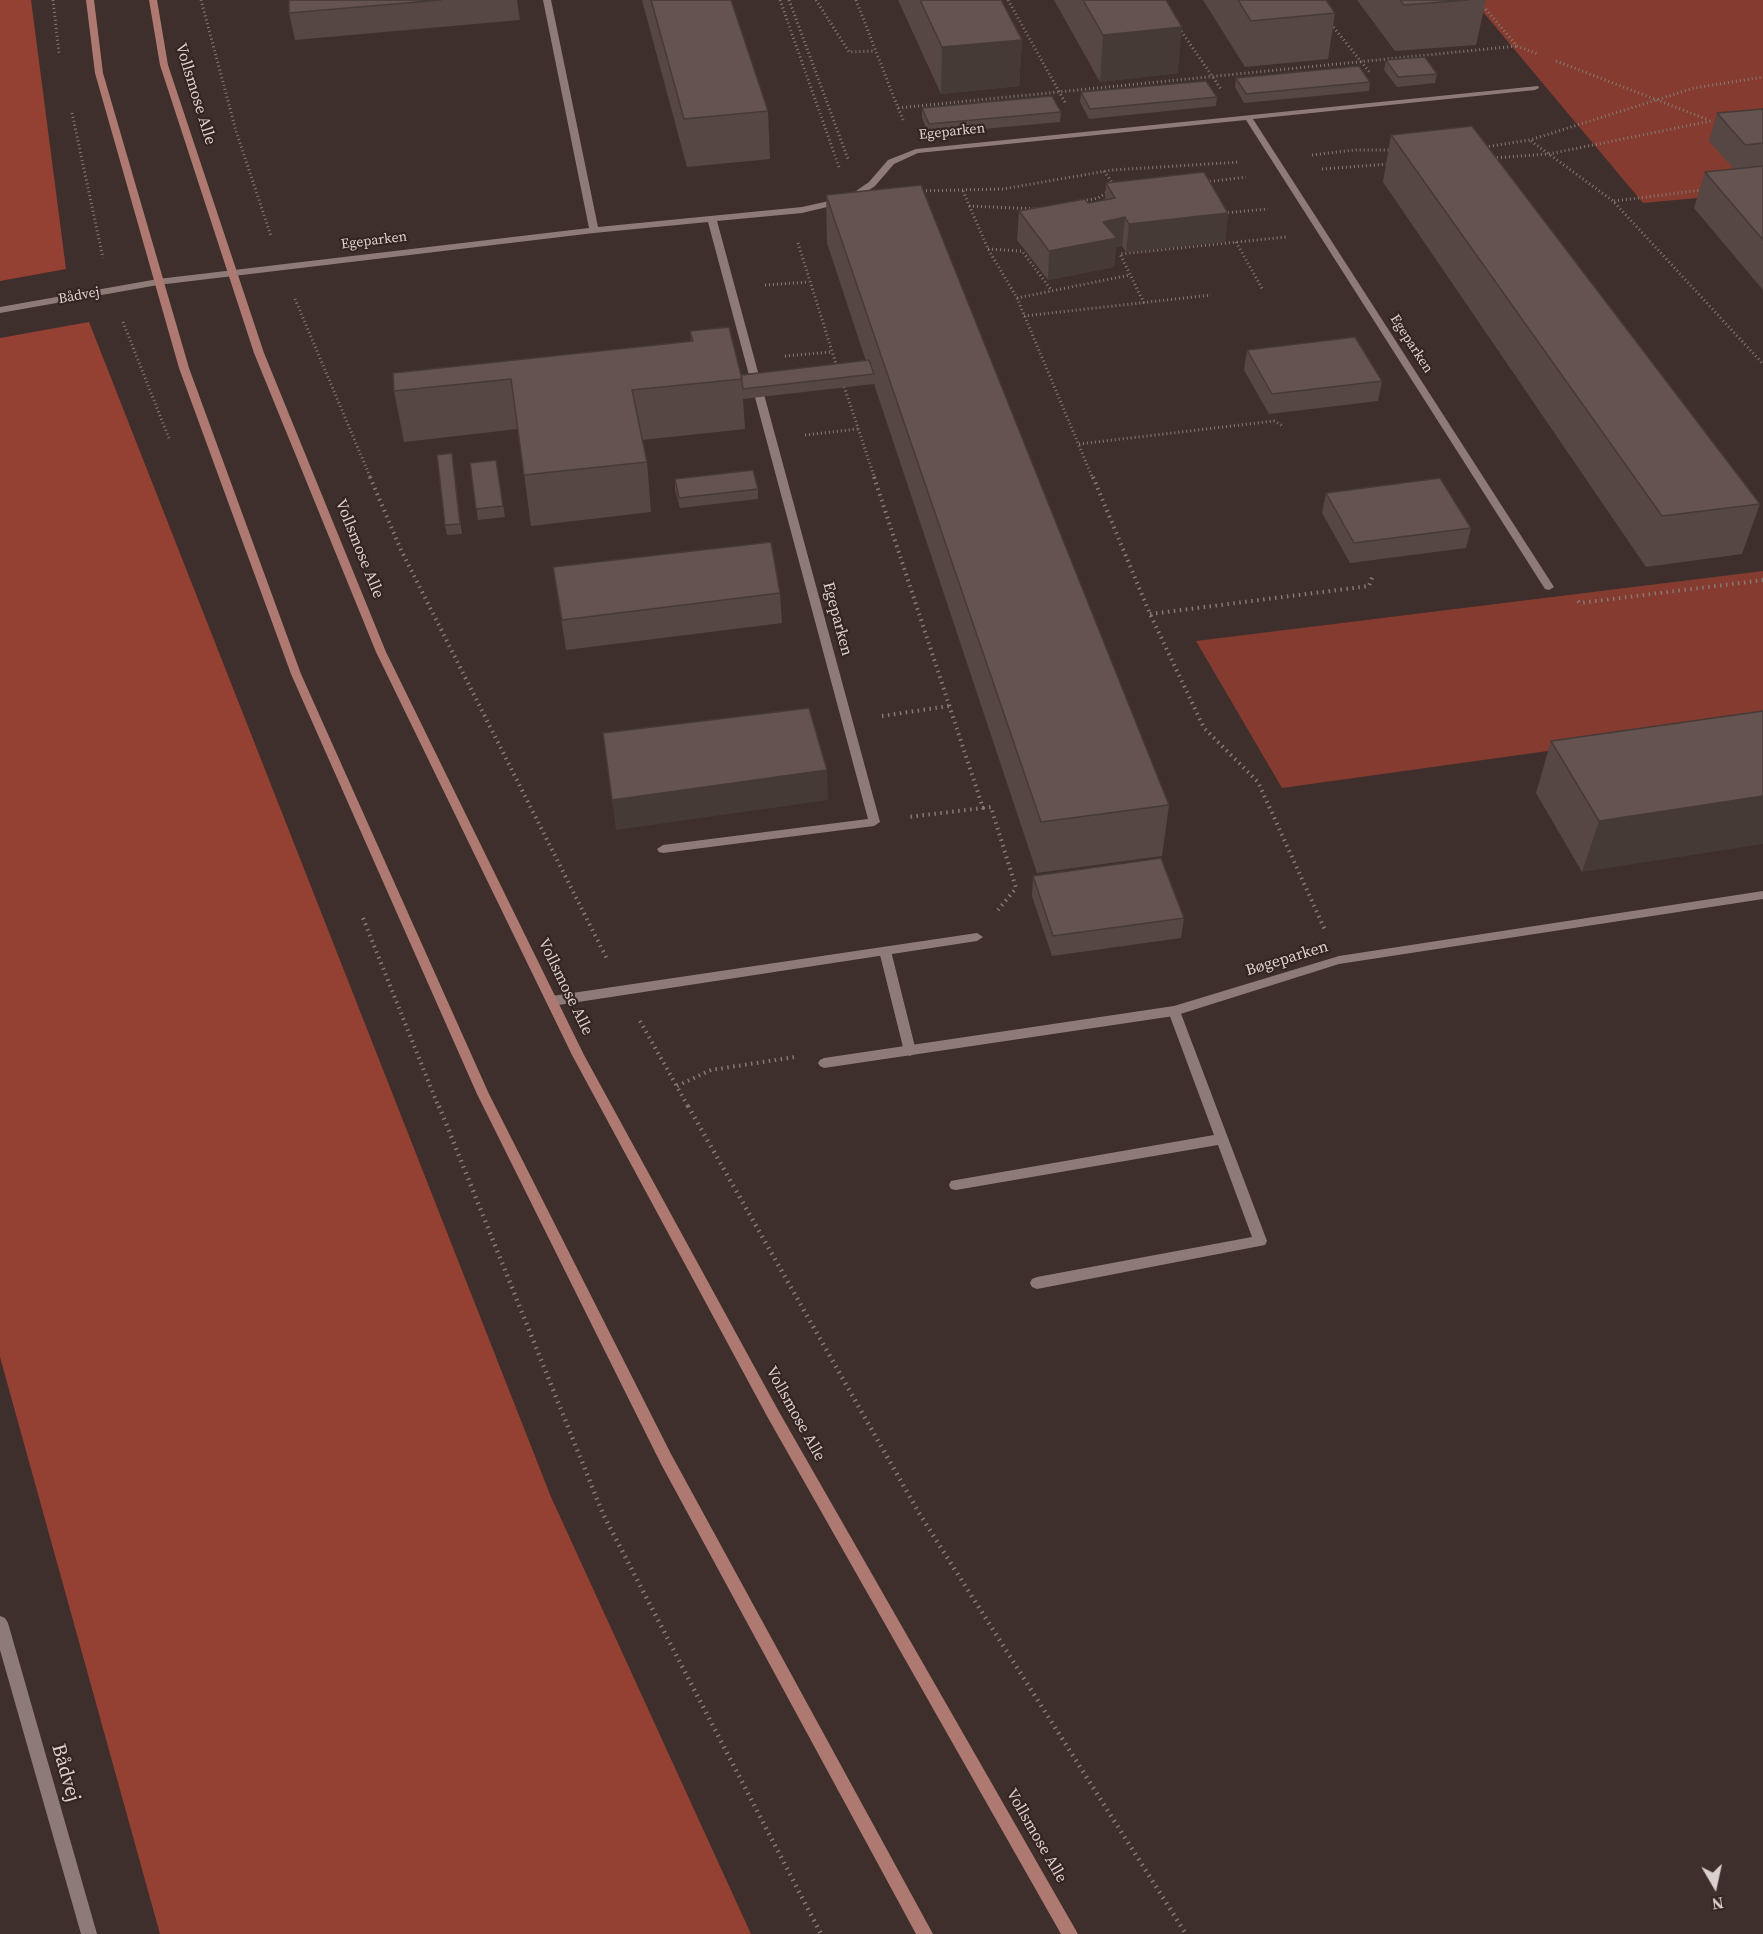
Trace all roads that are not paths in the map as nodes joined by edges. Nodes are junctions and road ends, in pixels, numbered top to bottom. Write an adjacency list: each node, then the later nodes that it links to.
1 (90, 0): 9 (street)
2 (153, 0): 8 (street, Vollsmose Alle)
3 (547, 0): 7 (street)
4 (1535, 88): 5 (street, Egeparken)
5 (1248, 117): 6 (street, Egeparken); 11 (street, Egeparken)
6 (712, 219): 7 (street, Egeparken); 12 (street, Egeparken)
7 (594, 230): 8 (street, Egeparken)
8 (234, 273): 9 (street, Egeparken); 16 (street, Vollsmose Alle)
9 (158, 282): 10 (street, Bådvej); 25 (street)
10 (0, 310)
11 (1549, 587)
12 (663, 849)
13 (1763, 895): 17 (street, Bøgeparken)
14 (977, 937): 15 (street)
15 (885, 951): 16 (street); 18 (street)
16 (552, 1001): 26 (street, Vollsmose Alle)
17 (1174, 1011): 18 (street, Bøgeparken); 20 (street)
18 (910, 1051): 19 (street, Bøgeparken)
19 (824, 1063)
20 (1222, 1139): 21 (street); 22 (street)
21 (956, 1185)
22 (1037, 1283)
23 (0, 1623): 24 (street, Bådvej)
24 (89, 1934)
25 (925, 1934)
26 (1070, 1934)

